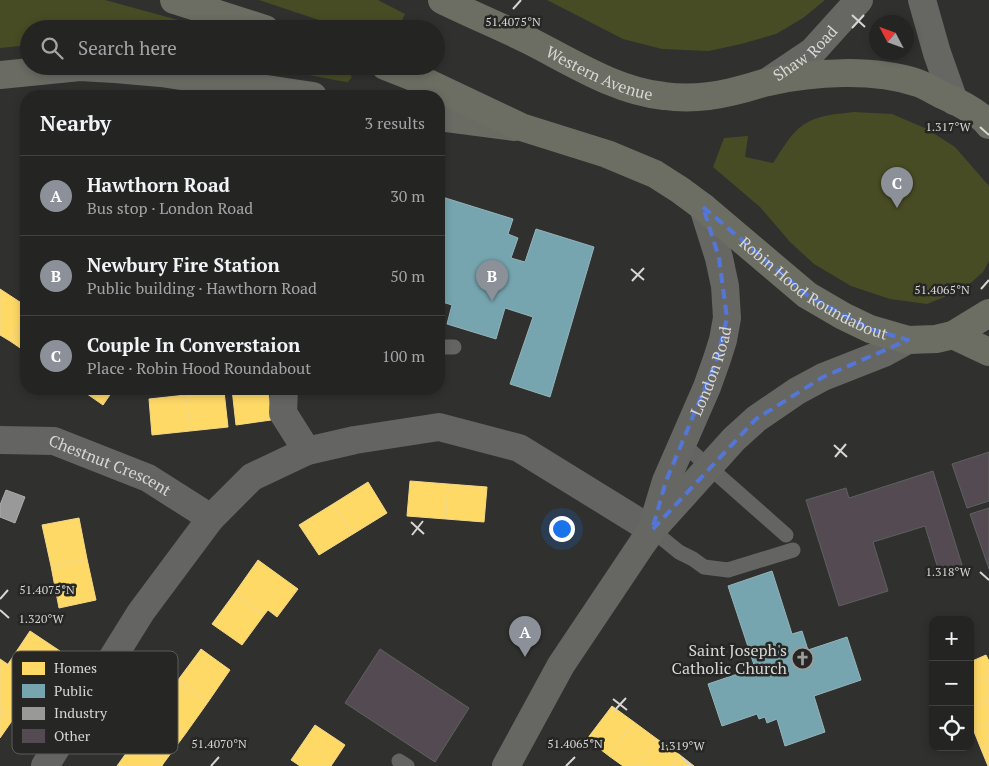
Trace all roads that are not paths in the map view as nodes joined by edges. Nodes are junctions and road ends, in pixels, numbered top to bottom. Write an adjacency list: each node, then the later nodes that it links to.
1 (174, 0): 5 (highway)
2 (442, 0): 10 (highway, Western Avenue)
3 (860, 0): 10 (street, Shaw Road)
4 (922, 0): 14 (street)
5 (236, 20)
6 (20, 73): 7 (main road)
7 (0, 75)
8 (175, 75): 11 (main road)
9 (408, 75): 12 (highway)
10 (767, 82): 14 (highway)
11 (274, 90)
12 (443, 90)
13 (445, 91): 17 (highway)
14 (954, 101): 16 (highway)
15 (445, 118): 17 (main road)
16 (988, 124)
17 (521, 127): 18 (highway, Robin Hood Roundabout)
18 (703, 207): 21 (highway, Robin Hood Roundabout); 27 (street, London Road)
19 (989, 313): 20 (highway, Robin Hood Roundabout)
20 (953, 335): 21 (highway, Robin Hood Roundabout); 24 (highway)
21 (908, 340): 29 (street, London Road)
22 (454, 346): 23 (lane)
23 (445, 347)
24 (989, 352)
25 (284, 395): 28 (street)
26 (0, 440): 30 (street, Chestnut Crescent)
27 (683, 444): 29 (lane); 31 (street, London Road)
28 (307, 451): 30 (street); 31 (street)
29 (710, 467): 31 (street, London Road); 32 (lane)
30 (211, 518): 34 (street)
31 (652, 530): 33 (lane); 37 (street, London Road)
32 (786, 535)
33 (793, 550)
34 (117, 651)
35 (52, 754): 36 (street)
36 (45, 766)
37 (506, 766)

